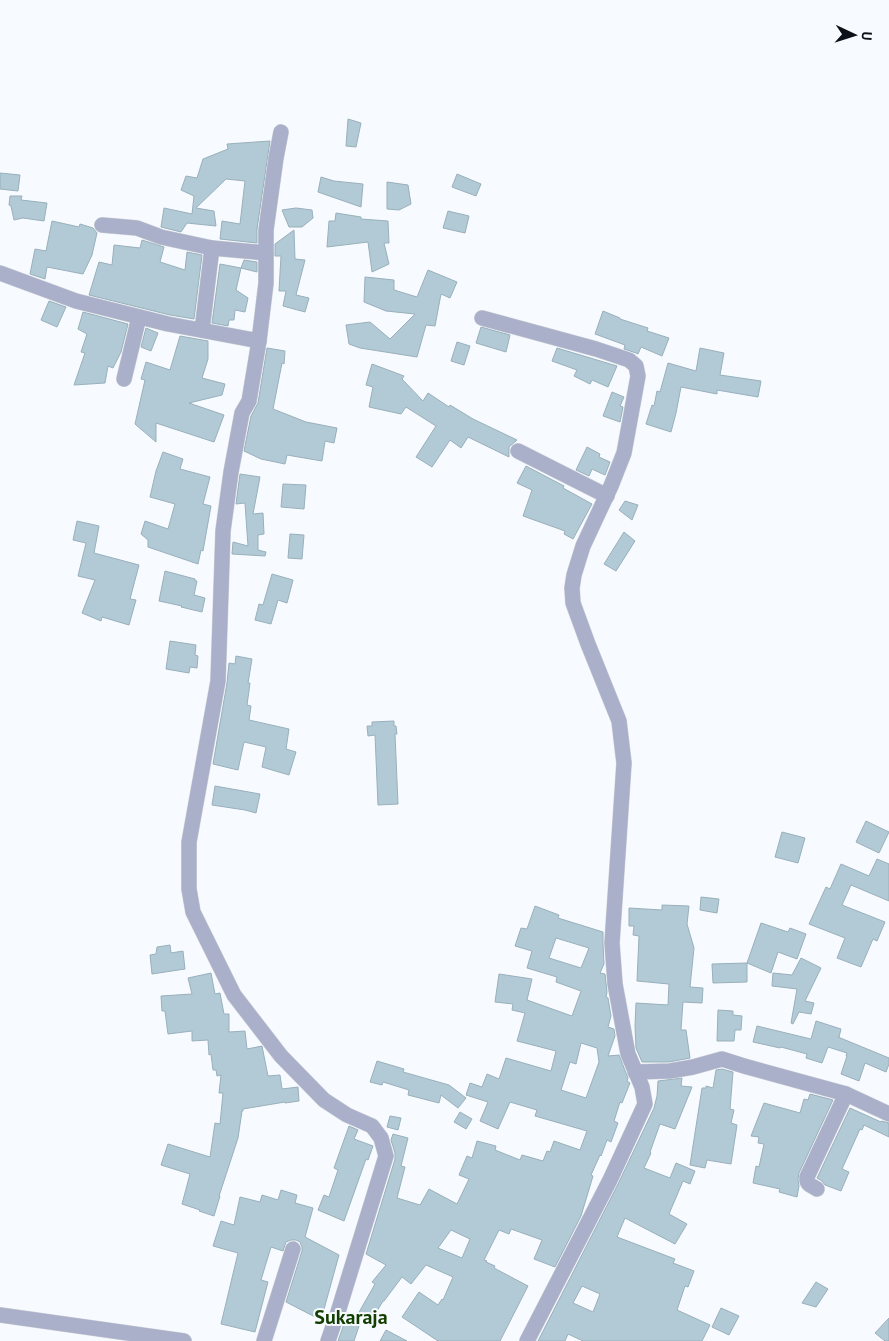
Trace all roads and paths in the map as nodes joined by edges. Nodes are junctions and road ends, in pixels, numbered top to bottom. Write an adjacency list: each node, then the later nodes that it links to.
1 (281, 132): 4 (street)
2 (102, 225): 3 (street)
3 (212, 248): 4 (street); 8 (street)
4 (266, 254): 9 (street)
5 (0, 273): 6 (street)
6 (139, 317): 8 (street); 10 (street)
7 (482, 318): 12 (street)
8 (202, 330): 9 (street)
9 (258, 341): 21 (street)
10 (124, 379)
11 (518, 451): 12 (street)
12 (606, 496): 13 (street)
13 (635, 1072): 14 (street); 22 (street)
14 (846, 1094): 15 (street); 16 (street)
15 (889, 1114)
16 (818, 1189)
17 (293, 1249): 20 (street)
18 (0, 1315): 19 (street)
19 (184, 1341)
20 (264, 1341)
21 (328, 1341)
22 (527, 1341)

